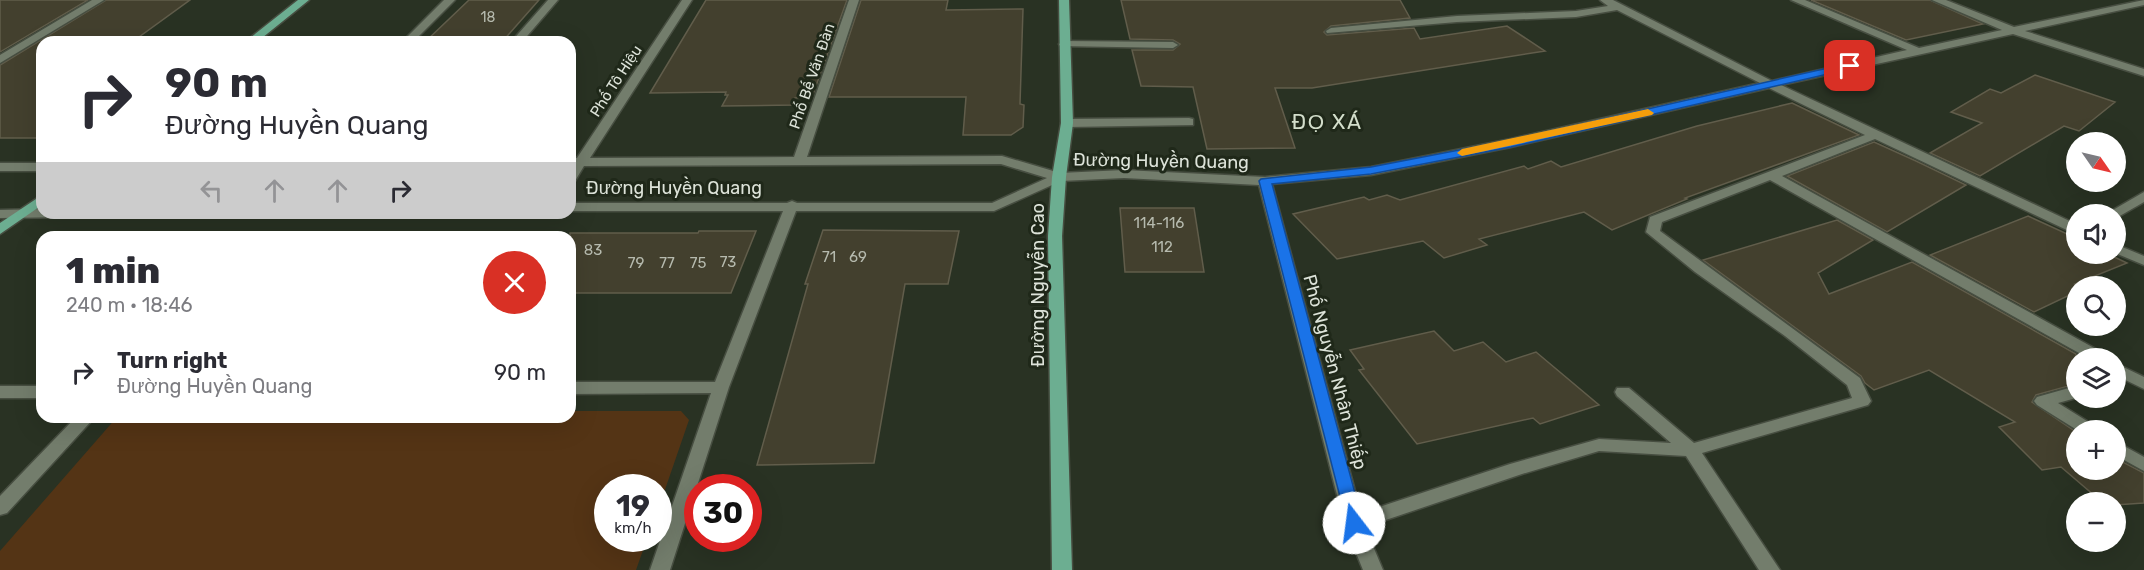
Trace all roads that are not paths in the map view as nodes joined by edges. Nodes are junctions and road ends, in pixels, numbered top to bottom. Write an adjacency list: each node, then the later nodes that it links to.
1 (99, 0): 18 (street)
2 (304, 0): 19 (main road)
3 (450, 0): 20 (street)
4 (553, 0): 21 (street)
5 (687, 0): 32 (street, Phố Tô Hiệu)
6 (854, 0): 33 (street, Phố Bế Văn Đàn)
7 (1064, 0): 23 (main road, Đường Nguyễn Cao)
8 (1605, 0): 14 (street)
9 (1797, 0): 25 (street)
10 (1937, 0): 17 (street)
11 (2110, 0): 13 (street)
12 (2144, 2): 13 (street, Đường Huyền Quang)
13 (2128, 6): 15 (street); 17 (street, Đường Huyền Quang)
14 (1618, 7): 16 (street); 28 (street)
15 (2144, 11)
16 (1331, 31)
17 (2015, 31): 25 (street, Đường Huyền Quang); 27 (street)
18 (40, 36)
19 (258, 36)
20 (413, 36)
21 (521, 36)
22 (36, 38): 26 (street)
23 (1064, 44): 24 (street); 30 (main road, Đường Nguyễn Cao)
24 (1173, 45)
25 (1918, 51): 28 (street, Đường Huyền Quang)
26 (0, 60)
27 (2144, 73)
28 (1770, 85): 31 (street); 39 (street, Đường Huyền Quang)
29 (1189, 122): 30 (street)
30 (1067, 123): 38 (main road, Đường Nguyễn Cao)
31 (1875, 135): 37 (street); 48 (street)
32 (576, 161)
33 (799, 161): 34 (street, Đường Huyền Quang); 38 (street, Đường Huyền Quang)
34 (576, 162)
35 (0, 167): 36 (street)
36 (36, 167)
37 (1771, 175): 52 (street); 61 (street)
38 (1059, 177): 39 (street, Đường Huyền Quang); 42 (street, Đường Huyền Quang); 67 (main road, Đường Nguyễn Cao)
39 (1265, 181): 65 (street, Phố Nguyễn Nhân Thiếp)
40 (2144, 196): 43 (street)
41 (36, 203): 46 (main road)
42 (792, 205): 44 (street, Đường Huyền Quang); 53 (street)
43 (2126, 206)
44 (576, 207)
45 (0, 214): 46 (street)
46 (20, 214): 47 (street); 49 (main road)
47 (36, 214)
48 (2066, 224)
49 (0, 230)
50 (2126, 253): 51 (street)
51 (2143, 260)
52 (2081, 348)
53 (721, 387): 54 (street); 66 (street)
54 (576, 388)
55 (0, 392): 56 (street)
56 (36, 392)
57 (1623, 392): 61 (street)
58 (2066, 395): 59 (street)
59 (2073, 420)
60 (80, 423): 64 (street)
61 (1691, 450): 65 (street); 69 (street)
62 (2126, 454): 63 (street)
63 (2144, 465)
64 (0, 508)
65 (1354, 523): 68 (street, Phố Nguyễn Nhân Thiếp)
66 (660, 570)
67 (1062, 570)
68 (1373, 570)
69 (1770, 570)

